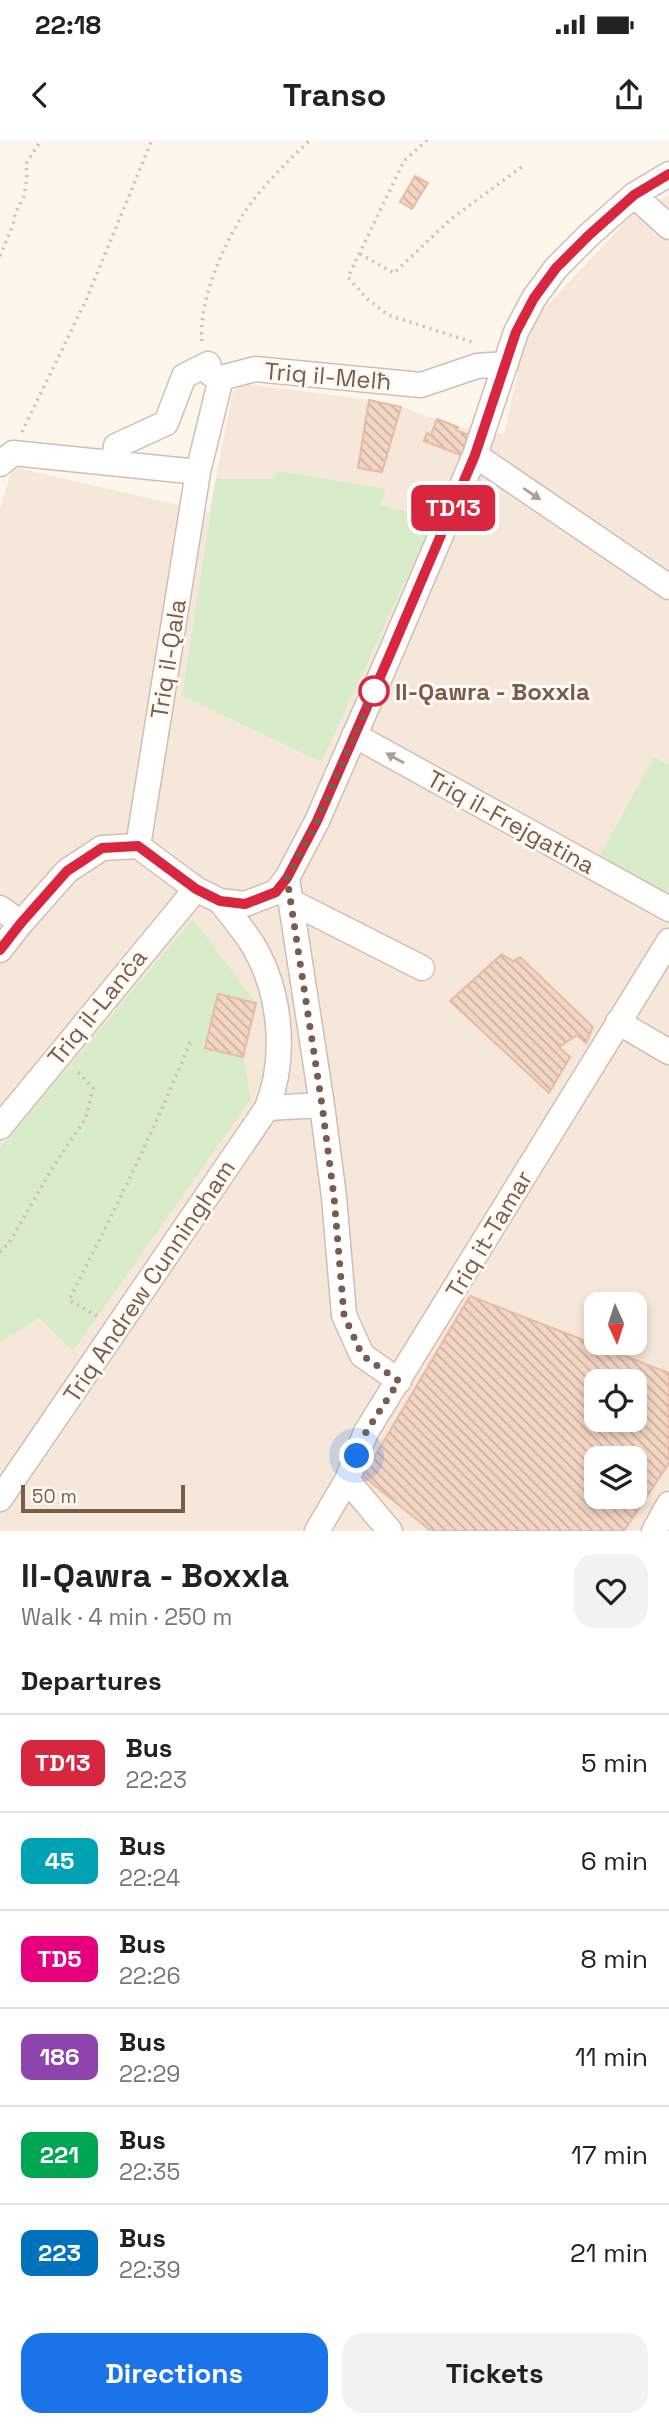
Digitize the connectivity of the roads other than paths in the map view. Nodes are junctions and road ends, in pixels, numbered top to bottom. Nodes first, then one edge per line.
1 (669, 174) edge
2 (634, 195) junction
3 (669, 227) edge
4 (506, 364) junction
5 (214, 371) junction
6 (475, 455) junction
7 (6, 458) edge
8 (113, 463) junction
9 (198, 472) junction
10 (669, 587) edge
11 (354, 736) junction
12 (138, 846) junction
13 (196, 889) junction
14 (289, 890) junction
15 (220, 901) junction
16 (0, 908) edge
17 (669, 909) edge
18 (21, 923) junction
19 (669, 941) edge
20 (0, 950) edge
21 (422, 968) dead end
22 (618, 1022) junction
23 (669, 1052) edge
24 (322, 1105) junction
25 (267, 1108) junction
26 (0, 1126) edge
27 (399, 1381) junction
28 (348, 1480) junction
29 (0, 1499) edge
30 (669, 1504) edge
31 (317, 1531) edge
32 (390, 1531) edge
33 (654, 1531) edge

1 - 2 street
2 - 3 street
2 - 4 street
4 - 5 street, Triq il-Melħ
4 - 6 street
5 - 8 street
5 - 9 street
6 -> 10 street
6 - 11 street
7 - 8 street
8 - 9 street
9 - 12 street, Triq il-Qala
11 - 14 street
17 -> 11 street, Triq il-Frejgatina
12 - 13 street
12 - 18 street
13 - 15 street
13 - 26 street, Triq il-Lanċa
14 - 15 street
14 - 21 street
14 - 24 street
15 - 25 street, Triq Andrew Cunningham
16 - 18 street
18 - 20 street
19 - 22 street, Triq it-Tamar
22 - 23 street
22 - 27 street, Triq it-Tamar
24 - 25 street
24 - 27 street
25 - 29 street, Triq Andrew Cunningham
27 - 28 street, Triq it-Tamar
28 - 31 street, Triq it-Tamar
28 - 32 street
30 - 33 street

